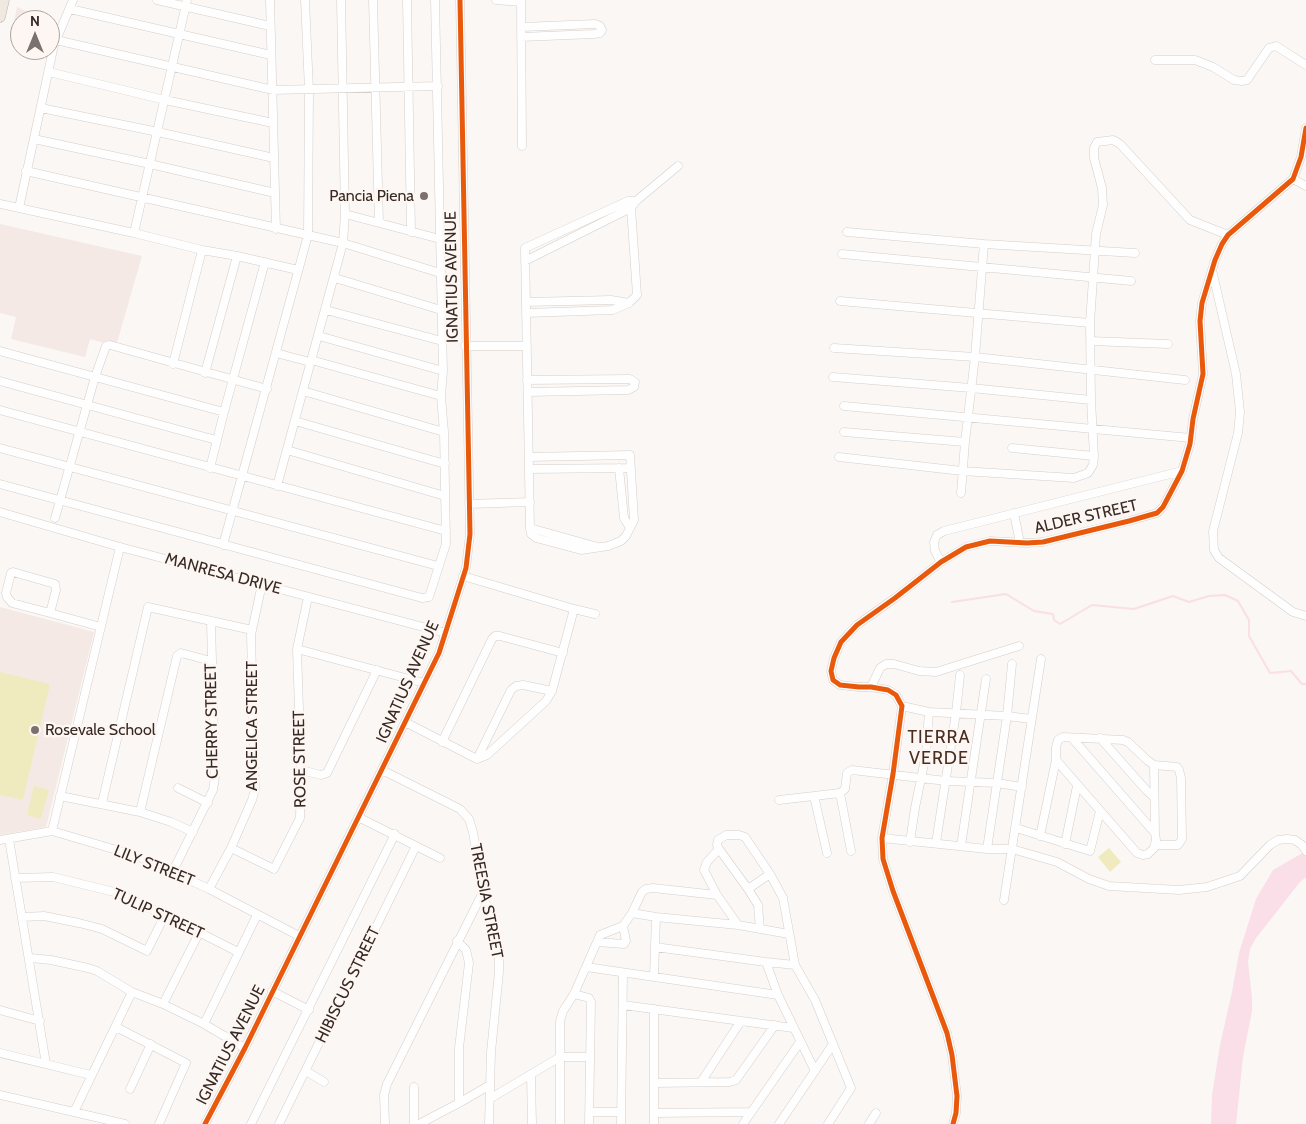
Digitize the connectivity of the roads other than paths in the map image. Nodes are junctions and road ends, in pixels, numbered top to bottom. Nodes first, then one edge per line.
1 (4, 0) edge
2 (73, 0) edge
3 (157, 0) edge
4 (270, 0) edge
5 (306, 0) edge
6 (341, 0) edge
7 (373, 0) edge
8 (407, 0) edge
9 (435, 0) edge
10 (460, 0) edge
11 (496, 0) edge
12 (521, 1) edge
13 (186, 3) edge
14 (70, 9) junction
15 (0, 17) edge
16 (270, 26) junction
17 (521, 27) junction
18 (60, 31) edge
19 (179, 34) junction
20 (521, 37) junction
21 (60, 41) edge
22 (271, 55) junction
23 (52, 60) edge
24 (1155, 60) dead end
25 (1306, 66) edge
26 (172, 67) junction
27 (49, 72) junction
28 (408, 86) junction
29 (438, 86) junction
30 (376, 88) junction
31 (343, 89) junction
32 (273, 90) junction
33 (309, 90) junction
34 (165, 100) junction
35 (41, 108) junction
36 (273, 123) junction
37 (1306, 128) edge
38 (158, 132) junction
39 (34, 139) junction
40 (522, 146) dead end
41 (274, 158) junction
42 (150, 164) junction
43 (678, 166) dead end
44 (26, 171) junction
45 (1293, 180) junction
46 (1306, 186) edge
47 (275, 193) junction
48 (142, 196) junction
49 (636, 201) junction
50 (0, 204) edge
51 (19, 208) junction
52 (631, 208) junction
53 (345, 214) junction
54 (379, 222) junction
55 (276, 229) junction
56 (411, 232) junction
57 (847, 232) dead end
58 (134, 233) junction
59 (308, 235) junction
60 (1228, 235) junction
61 (440, 239) junction
62 (343, 243) junction
63 (984, 244) junction
64 (202, 250) junction
65 (1095, 251) junction
66 (1135, 253) dead end
67 (842, 254) dead end
68 (237, 256) junction
69 (525, 260) junction
70 (265, 262) junction
71 (983, 268) junction
72 (298, 270) junction
73 (1212, 270) junction
74 (440, 273) junction
75 (1093, 277) junction
76 (335, 278) junction
77 (1131, 281) dead end
78 (840, 301) dead end
79 (526, 302) junction
80 (630, 303) junction
81 (326, 310) junction
82 (441, 310) junction
83 (979, 312) junction
84 (526, 313) junction
85 (1090, 323) junction
86 (319, 336) junction
87 (442, 341) junction
88 (1090, 341) junction
89 (1168, 344) dead end
90 (465, 346) junction
91 (527, 346) junction
92 (834, 348) dead end
93 (0, 351) edge
94 (276, 353) junction
95 (975, 357) junction
96 (310, 361) junction
97 (173, 364) junction
98 (1091, 370) junction
99 (443, 371) junction
100 (205, 373) junction
101 (95, 377) junction
102 (833, 377) dead end
103 (528, 380) junction
104 (1185, 380) dead end
105 (0, 381) edge
106 (233, 381) junction
107 (971, 388) junction
108 (267, 390) junction
109 (303, 391) junction
110 (528, 392) junction
111 (441, 396) junction
112 (1091, 400) junction
113 (88, 405) junction
114 (844, 406) dead end
115 (0, 410) edge
116 (224, 412) junction
117 (967, 417) junction
118 (295, 421) junction
119 (1092, 429) junction
120 (80, 432) junction
121 (444, 432) junction
122 (844, 432) dead end
123 (1191, 438) junction
124 (216, 440) junction
125 (965, 442) junction
126 (0, 448) edge
127 (1012, 448) dead end
128 (287, 450) junction
129 (1094, 456) junction
130 (529, 457) junction
131 (839, 458) dead end
132 (445, 464) junction
133 (71, 466) junction
134 (210, 468) junction
135 (619, 468) junction
136 (631, 468) junction
137 (529, 470) junction
138 (962, 471) junction
139 (1182, 471) junction
140 (242, 477) junction
141 (0, 484) edge
142 (277, 486) junction
143 (961, 493) dead end
144 (445, 496) junction
145 (60, 501) junction
146 (530, 502) junction
147 (469, 504) junction
148 (234, 510) junction
149 (0, 512) edge
150 (1014, 513) junction
151 (55, 518) dead end
152 (630, 528) junction
153 (446, 531) junction
154 (1020, 543) junction
155 (223, 545) junction
156 (120, 546) junction
157 (941, 562) junction
158 (438, 566) junction
159 (463, 576) junction
160 (262, 584) junction
161 (308, 597) junction
162 (574, 609) junction
163 (50, 613) junction
164 (595, 614) dead end
165 (1306, 616) edge
166 (210, 622) junction
167 (101, 627) junction
168 (252, 630) junction
169 (446, 633) junction
170 (1019, 646) dead end
171 (297, 649) junction
172 (563, 653) junction
173 (1041, 659) dead end
174 (211, 661) junction
175 (1012, 664) dead end
176 (377, 670) junction
177 (960, 675) dead end
178 (986, 679) dead end
179 (424, 683) junction
180 (871, 686) junction
181 (552, 691) junction
182 (902, 706) junction
183 (929, 712) junction
184 (956, 713) junction
185 (981, 715) junction
186 (1008, 716) junction
187 (1032, 719) junction
188 (405, 722) junction
189 (1072, 738) junction
190 (1100, 738) junction
191 (442, 742) junction
192 (477, 759) junction
193 (1056, 760) junction
194 (1154, 765) junction
195 (301, 770) junction
196 (382, 770) junction
197 (894, 774) junction
198 (921, 778) junction
199 (946, 781) junction
200 (971, 782) junction
201 (997, 783) junction
202 (1077, 786) junction
203 (1022, 787) junction
204 (178, 788) dead end
205 (840, 793) junction
206 (60, 796) junction
207 (814, 796) junction
208 (1154, 797) junction
209 (779, 800) dead end
210 (102, 803) junction
211 (208, 803) junction
212 (140, 812) junction
213 (1100, 812) junction
214 (358, 817) junction
215 (1016, 828) junction
216 (52, 831) junction
217 (193, 832) junction
218 (1155, 833) junction
219 (395, 834) junction
220 (1040, 836) junction
221 (882, 838) junction
222 (9, 839) junction
223 (0, 840) edge
224 (910, 842) junction
225 (936, 843) junction
226 (1065, 844) junction
227 (1156, 844) junction
228 (416, 846) junction
229 (961, 846) junction
230 (231, 848) junction
231 (1304, 848) edge
232 (719, 849) junction
233 (987, 849) junction
234 (1012, 849) junction
235 (851, 851) dead end
236 (827, 853) dead end
237 (440, 858) dead end
238 (173, 871) junction
239 (770, 874) junction
240 (16, 878) junction
241 (209, 889) junction
242 (748, 889) junction
243 (483, 892) junction
244 (717, 895) junction
245 (1004, 900) dead end
246 (632, 913) junction
247 (257, 915) junction
248 (165, 916) junction
249 (22, 917) junction
250 (656, 917) junction
251 (738, 925) junction
252 (623, 926) junction
253 (760, 929) junction
254 (199, 932) junction
255 (789, 934) junction
256 (299, 936) junction
257 (457, 941) junction
258 (597, 942) junction
259 (655, 947) junction
260 (238, 952) junction
261 (30, 958) junction
262 (766, 962) junction
263 (795, 965) junction
264 (586, 967) junction
265 (623, 973) junction
266 (654, 976) junction
267 (272, 991) junction
268 (132, 992) junction
269 (574, 994) junction
270 (778, 995) junction
271 (163, 1004) junction
272 (623, 1005) junction
273 (654, 1009) junction
274 (0, 1010) edge
275 (308, 1010) junction
276 (40, 1021) junction
277 (741, 1021) junction
278 (204, 1024) junction
279 (775, 1025) junction
280 (116, 1027) junction
281 (793, 1028) junction
282 (800, 1042) junction
283 (151, 1044) junction
284 (833, 1044) junction
285 (245, 1048) junction
286 (0, 1054) edge
287 (560, 1057) junction
288 (590, 1058) junction
289 (46, 1064) junction
290 (306, 1071) junction
291 (815, 1071) junction
292 (91, 1075) junction
293 (531, 1075) junction
294 (324, 1082) dead end
295 (701, 1082) junction
296 (654, 1083) junction
297 (490, 1085) junction
298 (414, 1087) dead end
299 (130, 1089) dead end
300 (0, 1095) edge
301 (491, 1098) junction
302 (460, 1103) junction
303 (74, 1112) junction
304 (590, 1112) junction
305 (620, 1112) junction
306 (751, 1112) junction
307 (654, 1113) junction
308 (876, 1113) dead end
309 (125, 1124) edge
310 (159, 1124) edge
311 (205, 1124) edge
312 (251, 1124) edge
313 (279, 1124) edge
314 (385, 1124) edge
315 (414, 1124) edge
316 (420, 1124) edge
317 (489, 1124) edge
318 (532, 1124) edge
319 (560, 1124) edge
320 (589, 1124) edge
321 (621, 1124) edge
322 (654, 1124) edge
323 (743, 1124) edge
324 (780, 1124) edge
325 (828, 1124) edge
326 (869, 1124) edge
327 (953, 1124) edge

1 - 15 main road
2 - 14 street
3 - 13 street
4 - 16 street
5 - 33 street
6 - 31 street
7 - 30 street
8 - 28 street
9 - 29 street
10 - 90 street, IGNATIUS AVENUE
11 - 12 street
12 - 17 street
13 - 16 street
13 - 19 street
14 - 18 street
14 - 19 street
16 - 22 street
17 - 20 street
17 - 20 street
19 - 22 street
19 - 26 street
20 - 40 street
21 - 26 street
22 - 32 street
23 - 27 street
24 - 25 street
26 - 32 street
26 - 34 street
27 - 34 street
27 - 35 street
28 - 29 street
28 - 30 street
28 - 56 street
29 - 61 street
30 - 31 street
30 - 54 street
31 - 33 street
31 - 53 street
32 - 33 street
32 - 36 street
33 - 59 street
34 - 36 street
34 - 38 street
35 - 38 street
35 - 39 street
36 - 41 street
37 - 45 street
38 - 41 street
38 - 42 street
39 - 42 street
39 - 44 street
41 - 47 street
42 - 47 street
42 - 48 street
43 - 49 street
44 - 48 street
44 - 51 street
45 - 46 street
45 - 60 street
47 - 55 street
48 - 55 street
48 - 58 street
49 - 52 street
49 - 69 street
50 - 51 street
51 - 58 street
52 - 69 street
52 - 80 street
53 - 54 street
53 - 62 street
54 - 56 street
55 - 59 street
56 - 61 street
57 - 63 street
58 - 64 street
59 - 62 street
59 - 72 street
60 - 65 street
60 - 73 street, ALDER STREET
61 - 74 street
62 - 74 street
62 - 76 street
63 - 65 street
63 - 71 street
64 - 68 street
64 - 97 street
65 - 66 street
65 - 75 street
67 - 71 street
68 - 70 street
68 - 100 street
69 - 79 street
70 - 72 street
70 - 106 street
71 - 75 street
71 - 83 street
72 - 94 street
73 - 123 street, ALDER STREET
73 - 165 street
74 - 82 street
75 - 77 street
75 - 85 street
76 - 81 street
76 - 82 street
78 - 83 street
79 - 80 street
79 - 84 street
80 - 84 street
81 - 86 street
81 - 87 street
82 - 87 street
83 - 85 street
83 - 95 street
84 - 91 street
85 - 88 street
86 - 96 street
86 - 99 street
87 - 99 street
88 - 89 street
88 - 98 street
90 - 91 street
90 - 147 street, IGNATIUS AVENUE
91 - 103 street
92 - 95 street
93 - 101 street
94 - 96 street
94 - 108 street
95 - 98 street
95 - 107 street
96 - 109 street
96 - 111 street
97 - 100 street
97 - 101 street
98 - 104 street
98 - 112 street
99 - 111 street
100 - 106 street
101 - 113 street
101 - 116 street
102 - 107 street
103 - 110 street
103 - 110 street
105 - 113 street
106 - 108 street
106 - 116 street
107 - 112 street
107 - 117 street
108 - 140 street
109 - 118 street
109 - 121 street
110 - 130 street
111 - 121 street
112 - 119 street
113 - 120 street
113 - 124 street
114 - 117 street
115 - 120 street
116 - 124 street
117 - 119 street
117 - 125 street
118 - 128 street
118 - 132 street
119 - 123 street
119 - 129 street
120 - 133 street
120 - 134 street
121 - 132 street
122 - 125 street
123 - 139 street, ALDER STREET
124 - 134 street
125 - 138 street
126 - 133 street
127 - 129 street
128 - 142 street
128 - 144 street
129 - 138 street
130 - 136 street
130 - 137 street
131 - 138 street
132 - 144 street
133 - 145 street
133 - 148 street
134 - 140 street
135 - 136 street
135 - 137 street
135 - 152 street
136 - 152 street
137 - 146 street
138 - 143 street
139 - 150 street
139 - 154 street, ALDER STREET
140 - 142 street
140 - 148 street
141 - 145 street
142 - 153 street
144 - 153 street
145 - 151 street
145 - 155 street
146 - 147 street
146 - 152 street
147 - 159 street, IGNATIUS AVENUE
148 - 155 street
148 - 158 street
149 - 156 street, MANRESA DRIVE
150 - 154 street
150 - 157 street
153 - 158 street
154 - 157 street, ALDER STREET
155 - 158 street
156 - 160 street, MANRESA DRIVE
156 - 167 street
157 - 180 street, ALDER STREET
159 - 162 street
159 - 169 street, IGNATIUS AVENUE
160 - 161 street, MANRESA DRIVE
160 - 168 street, ANGELICA STREET
161 - 169 street, MANRESA DRIVE
161 - 171 street, ROSE STREET
162 - 164 street
162 - 172 street
163 - 163 street
163 - 167 street
166 - 168 street
166 - 174 street, CHERRY STREET
166 - 210 street
167 - 206 street
168 - 230 street, ANGELICA STREET
169 - 179 street, IGNATIUS AVENUE
170 - 180 street
171 - 176 street
171 - 195 street, ROSE STREET
172 - 181 street
172 - 191 street
173 - 187 street
174 - 211 street, CHERRY STREET
174 - 212 street
175 - 186 street
176 - 179 street
176 - 195 street
177 - 184 street
178 - 185 street
179 - 188 street, IGNATIUS AVENUE
180 - 182 street, ALDER STREET
181 - 192 street
181 - 192 street
182 - 183 street
182 - 197 street
183 - 184 street
183 - 198 street
184 - 185 street
184 - 199 street
185 - 186 street
185 - 200 street
186 - 187 street
186 - 201 street
187 - 203 street
188 - 191 street
188 - 196 street, IGNATIUS AVENUE
189 - 190 street
189 - 193 street
189 - 218 street
190 - 194 street
190 - 208 street
191 - 192 street
193 - 202 street
193 - 220 street
194 - 208 street
194 - 227 street
195 - 230 street, ROSE STREET
196 - 214 street, IGNATIUS AVENUE
196 - 243 street, TREESIA STREET
197 - 198 street
197 - 205 street
197 - 221 street
198 - 199 street
198 - 224 street
199 - 200 street
199 - 225 street
200 - 201 street
200 - 229 street
201 - 203 street
201 - 233 street
202 - 213 street
202 - 226 street
203 - 215 street
204 - 211 street
205 - 207 street
205 - 235 street
206 - 210 street
206 - 216 street
207 - 209 street
207 - 236 street
208 - 218 street
210 - 212 street
211 - 217 street, CHERRY STREET
212 - 217 street
213 - 226 street
213 - 227 street
214 - 219 street
214 - 256 street, IGNATIUS AVENUE
215 - 220 street
215 - 234 street
216 - 222 street, LILY STREET
216 - 238 street, LILY STREET
217 - 238 street, CHERRY STREET
218 - 227 street
219 - 228 street
219 - 275 street
220 - 226 street
221 - 224 street
221 - 327 street
222 - 223 street, LILY STREET
222 - 240 street
224 - 225 street
225 - 229 street
228 - 237 street
228 - 290 street, HIBISCUS STREET
229 - 233 street
230 - 241 street, ANGELICA STREET
231 - 234 street
232 - 239 street
232 - 242 street
232 - 244 street
233 - 234 street
234 - 245 street
238 - 241 street, LILY STREET
239 - 242 street
239 - 255 street
240 - 248 street, TULIP STREET
240 - 249 street
241 - 247 street, LILY STREET
242 - 253 street
243 - 257 street
243 - 297 street, TREESIA STREET
244 - 246 street
244 - 251 street
246 - 250 street
246 - 252 street
247 - 256 street, LILY STREET
247 - 260 street
248 - 249 street
248 - 254 street, TULIP STREET
249 - 261 street
250 - 251 street
250 - 259 street
251 - 253 street
252 - 258 street
252 - 258 street
253 - 255 street
254 - 260 street, TULIP STREET
254 - 271 street
255 - 263 street
256 - 267 street, IGNATIUS AVENUE
257 - 302 street
257 - 314 street
258 - 264 street
259 - 262 street
259 - 266 street
260 - 278 street
261 - 268 street
261 - 276 street
262 - 263 street
262 - 270 street
263 - 284 street
264 - 265 street
264 - 269 street
265 - 266 street
265 - 272 street
266 - 270 street
267 - 275 street
267 - 285 street, IGNATIUS AVENUE
268 - 271 street
268 - 280 street
269 - 287 street
269 - 288 street
270 - 281 street
271 - 278 street
272 - 273 street
272 - 305 street
273 - 277 street
273 - 296 street
274 - 276 street
275 - 312 street
276 - 289 street
277 - 279 street
277 - 295 street
278 - 285 street
279 - 281 street
279 - 295 street
280 - 283 street
280 - 292 street
281 - 282 street
282 - 291 street
282 - 306 street
283 - 299 street
283 - 310 street
284 - 291 street
284 - 325 street
285 - 311 street, IGNATIUS AVENUE
286 - 289 street
287 - 288 street
287 - 293 street
287 - 319 street
288 - 304 street
289 - 292 street
290 - 294 street
290 - 313 street, HIBISCUS STREET
291 - 324 street
292 - 303 street
293 - 301 street
293 - 318 street
295 - 296 street
296 - 307 street
297 - 301 street, TREESIA STREET
297 - 302 street
298 - 315 street
300 - 303 street
301 - 317 street, TREESIA STREET
302 - 316 street
303 - 309 street
304 - 305 street
304 - 320 street
305 - 321 street
306 - 307 street
306 - 323 street
307 - 322 street
308 - 326 street

